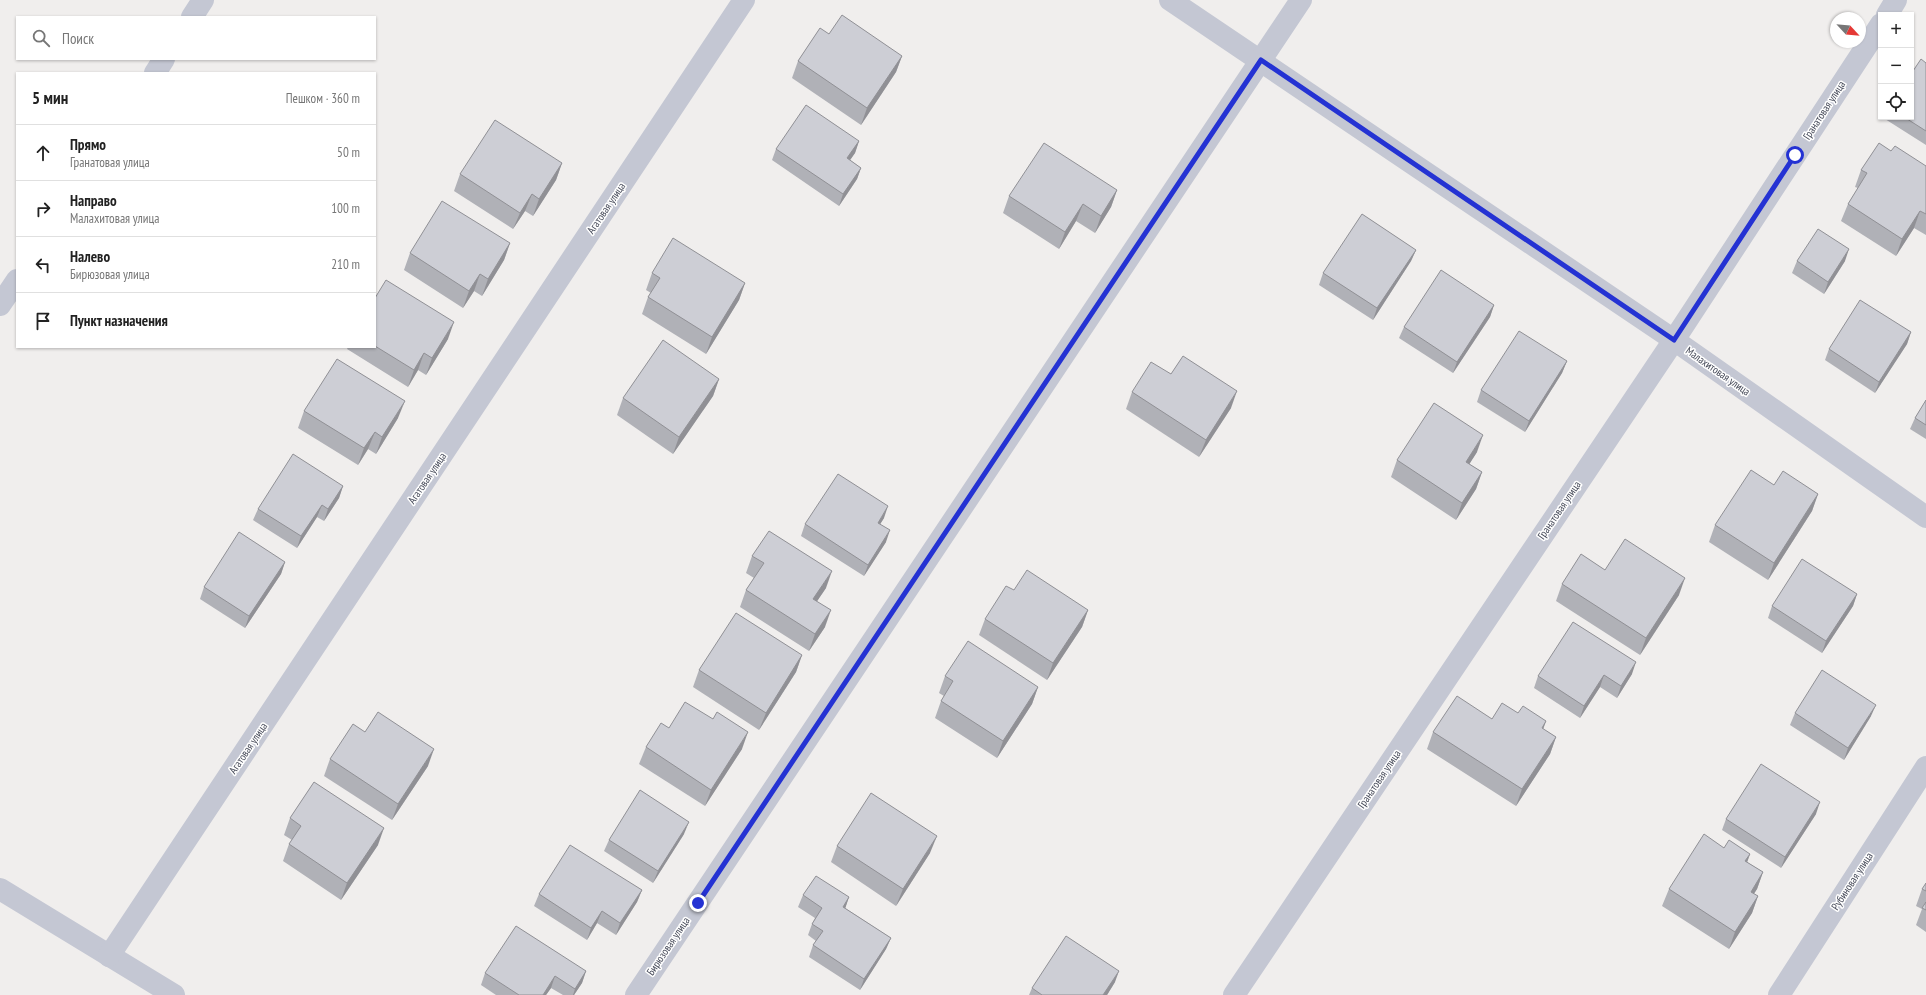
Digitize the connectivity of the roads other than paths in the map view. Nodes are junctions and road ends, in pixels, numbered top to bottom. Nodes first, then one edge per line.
1 (203, 0) edge
2 (744, 0) edge
3 (1170, 0) edge
4 (1301, 0) edge
5 (1896, 0) edge
6 (1889, 12) edge
7 (193, 16) edge
8 (1878, 29) edge
9 (163, 60) edge
10 (1261, 60) junction
11 (155, 72) edge
12 (16, 281) edge
13 (0, 305) edge
14 (1674, 340) junction
15 (1926, 517) edge
16 (1926, 767) edge
17 (0, 889) edge
18 (109, 956) junction
19 (174, 995) edge
20 (636, 995) edge
21 (1234, 995) edge
22 (1779, 995) edge

1 - 7 street
2 - 18 street, Агатовая улица
3 - 10 street, Малахитовая улица
4 - 10 street, Бирюзовая улица
5 - 6 street
8 - 14 street, Гранатовая улица
9 - 11 street
10 - 14 street, Малахитовая улица
10 - 20 street, Бирюзовая улица
12 - 13 street
14 - 15 street, Малахитовая улица
14 - 21 street, Гранатовая улица
16 - 22 street, Рубиновая улица
17 - 18 street
18 - 19 street

